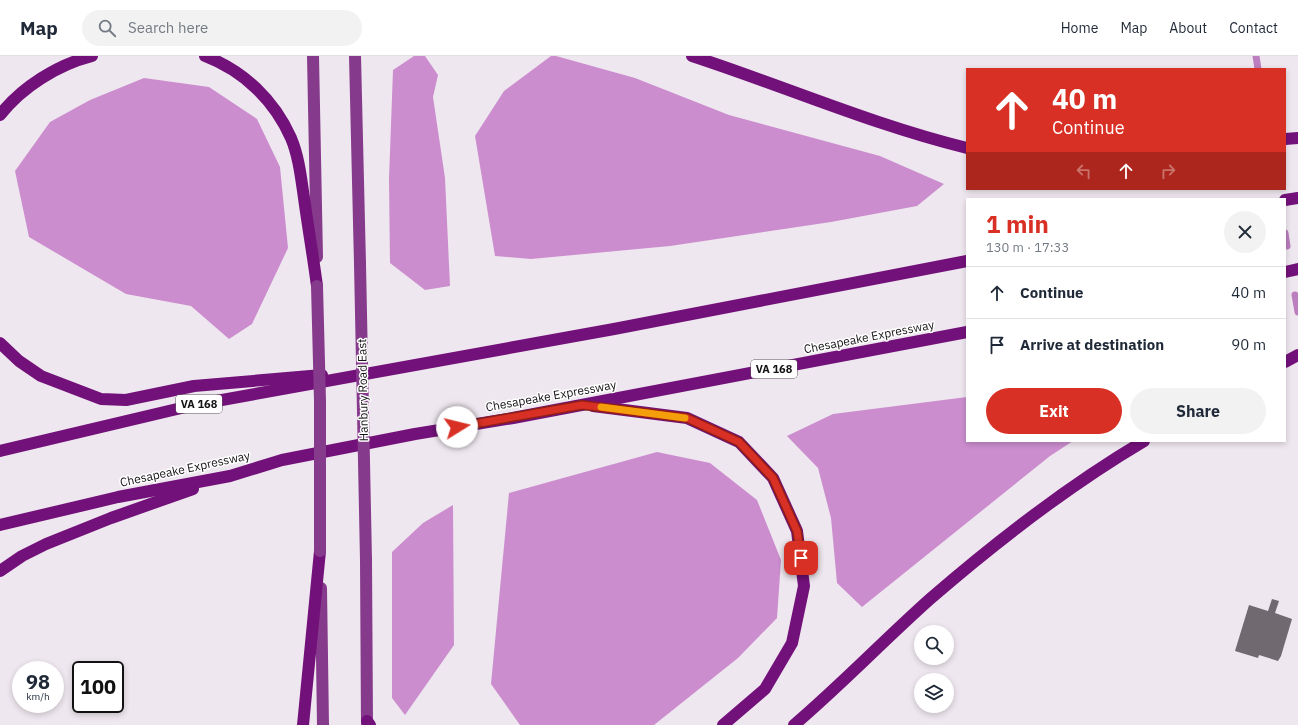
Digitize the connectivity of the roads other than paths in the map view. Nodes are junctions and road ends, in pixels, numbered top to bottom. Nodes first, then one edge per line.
1 (92, 56) edge
2 (205, 56) edge
3 (313, 56) edge
4 (355, 56) edge
5 (692, 56) edge
6 (0, 115) edge
7 (1298, 138) edge
8 (1286, 139) edge
9 (966, 148) edge
10 (1298, 198) edge
11 (1286, 200) edge
12 (966, 261) edge
13 (1298, 269) edge
14 (1286, 272) edge
15 (317, 286) junction
16 (966, 332) edge
17 (0, 343) edge
18 (1298, 355) edge
19 (1286, 361) edge
20 (401, 368) junction
21 (582, 405) junction
22 (1142, 442) edge
23 (0, 451) edge
24 (230, 476) junction
25 (0, 525) edge
26 (320, 551) junction
27 (0, 571) edge
28 (368, 724) edge
29 (303, 725) edge
30 (322, 725) edge
31 (723, 725) edge
32 (794, 725) edge

1 - 6 highway
2 - 15 highway
3 - 15 main road
4 - 28 main road, Hanbury Road East, bridge
5 - 9 highway
7 - 8 highway
10 - 11 highway
12 - 20 highway, VA 168
13 - 14 highway
15 - 26 main road, bridge
16 - 21 highway, Chesapeake Expressway / VA 168
17 - 20 highway
18 - 19 highway
20 - 23 highway, VA 168
21 - 24 highway, Chesapeake Expressway / VA 168
21 - 31 highway
22 - 32 highway
24 - 25 highway, Chesapeake Expressway / VA 168
24 - 27 highway
26 - 29 highway
26 - 30 main road

